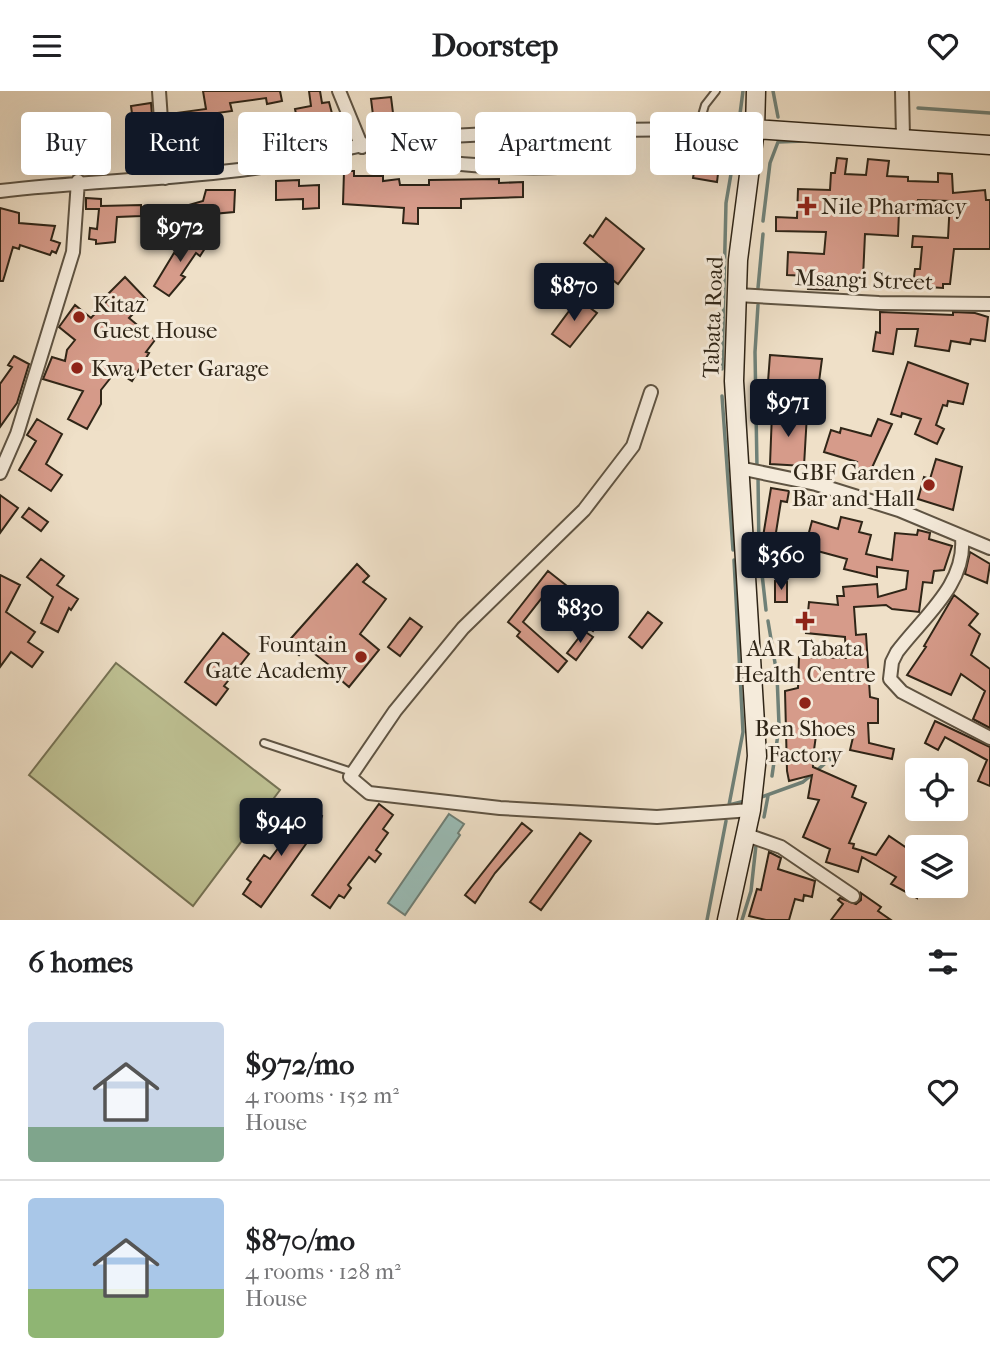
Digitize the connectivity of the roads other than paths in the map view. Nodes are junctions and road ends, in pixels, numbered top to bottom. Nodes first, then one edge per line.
1 (159, 91) edge
2 (339, 91) edge
3 (716, 91) edge
4 (756, 91) edge
5 (902, 91) edge
6 (703, 112) edge
7 (755, 112) edge
8 (763, 129) edge
9 (903, 137) junction
10 (990, 145) edge
11 (366, 146) edge
12 (362, 147) junction
13 (749, 175) edge
14 (165, 178) junction
15 (78, 181) junction
16 (0, 191) edge
17 (737, 295) junction
18 (990, 304) edge
19 (652, 392) dead end
20 (738, 468) junction
21 (0, 474) edge
22 (962, 538) junction
23 (990, 548) edge
24 (990, 738) edge
25 (264, 743) dead end
26 (352, 772) junction
27 (751, 810) junction
28 (744, 834) junction
29 (853, 896) dead end
30 (727, 920) edge

1 - 14 street
2 - 12 street
3 - 6 lane
4 - 7 main road, Tabata Road
5 - 9 street
8 - 9 main road
9 - 10 main road
11 - 12 street
12 - 14 street
13 - 17 main road, Tabata Road
14 - 15 street
15 - 16 street
15 - 21 street
17 - 18 street, Msangi Street
17 - 20 main road, Tabata Road
19 - 26 street
20 - 22 street
20 - 27 main road, Tabata Road
22 - 23 street
22 - 24 street
25 - 26 lane
26 - 27 street
27 - 28 main road, Tabata Road
28 - 29 street
28 - 30 main road, Tabata Road

